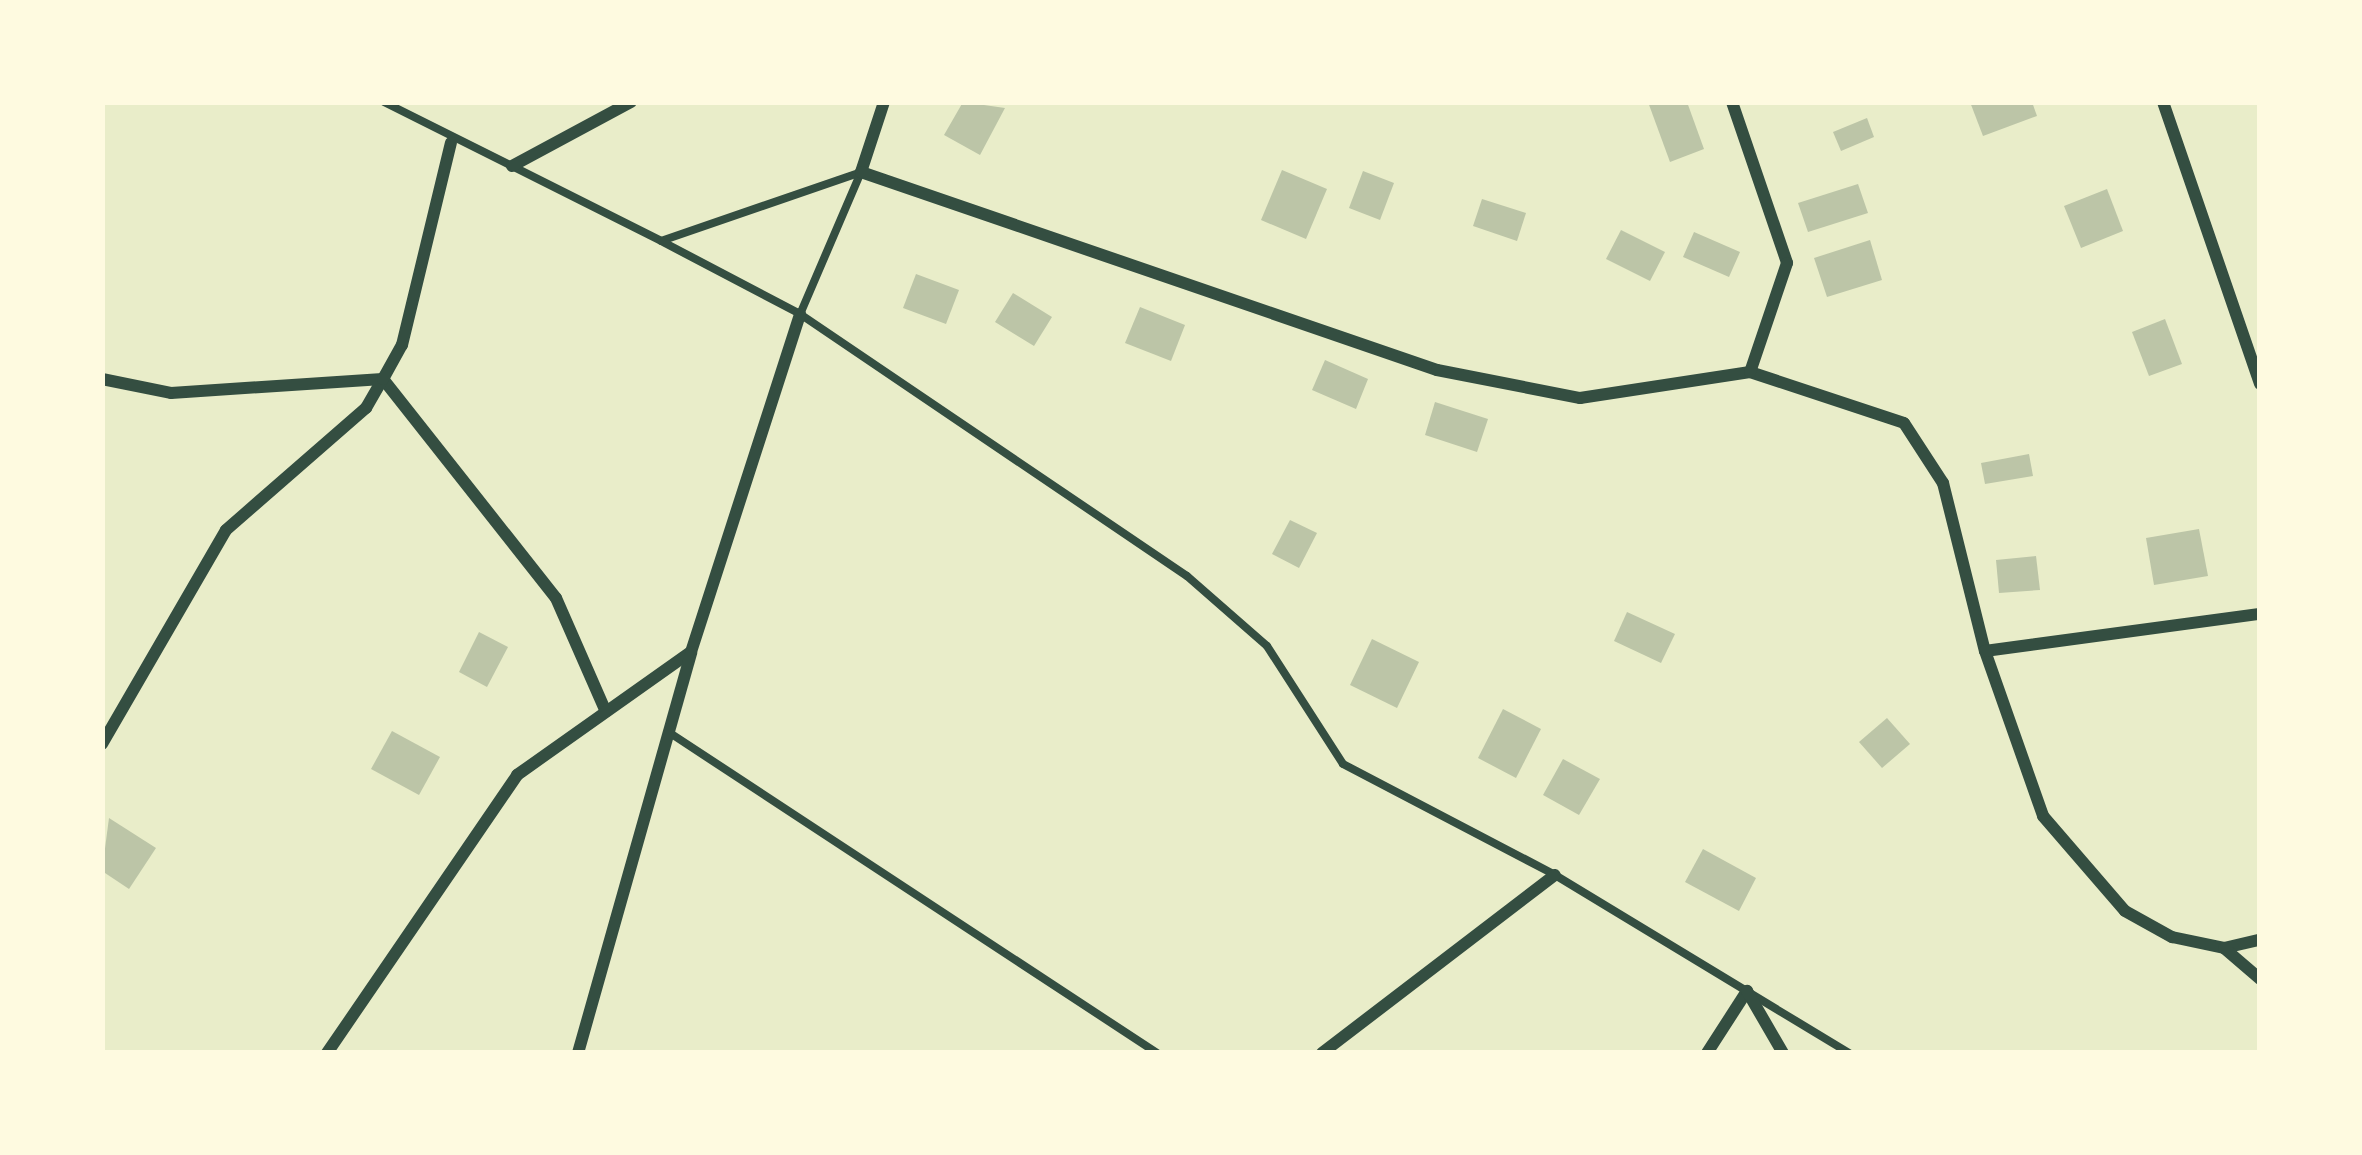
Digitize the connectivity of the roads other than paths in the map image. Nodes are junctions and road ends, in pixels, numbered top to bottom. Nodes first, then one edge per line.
1 (384, 102) edge
2 (631, 102) edge
3 (884, 102) edge
4 (1732, 102) edge
5 (2163, 102) edge
6 (451, 143) junction
7 (512, 166) junction
8 (860, 172) junction
9 (662, 242) junction
10 (800, 314) junction
11 (1750, 372) junction
12 (102, 379) edge
13 (383, 379) junction
14 (2260, 384) edge
15 (2260, 614) edge
16 (1985, 651) junction
17 (691, 652) junction
18 (606, 712) junction
19 (669, 732) junction
20 (102, 744) edge
21 (1556, 874) junction
22 (2260, 940) edge
23 (2224, 948) junction
24 (2260, 979) edge
25 (1747, 991) junction
26 (327, 1053) edge
27 (578, 1053) edge
28 (1156, 1053) edge
29 (1322, 1053) edge
30 (1707, 1053) edge
31 (1783, 1053) edge
32 (1849, 1053) edge

1 - 6 lane
2 - 7 street
3 - 8 street
4 - 11 street
5 - 14 street
6 - 7 lane
6 - 13 street
7 - 9 lane
8 - 9 lane
8 - 10 lane
8 - 11 street
9 - 10 lane
10 - 17 street
10 - 21 lane
11 - 16 street
12 - 13 street
13 - 18 street
13 - 20 street
15 - 16 street
16 - 23 street
17 - 18 street
17 - 19 street
18 - 26 street
19 - 27 street
19 - 28 lane
21 - 25 lane
21 - 29 street
22 - 23 street
23 - 24 street
25 - 30 street
25 - 31 street
25 - 32 lane

